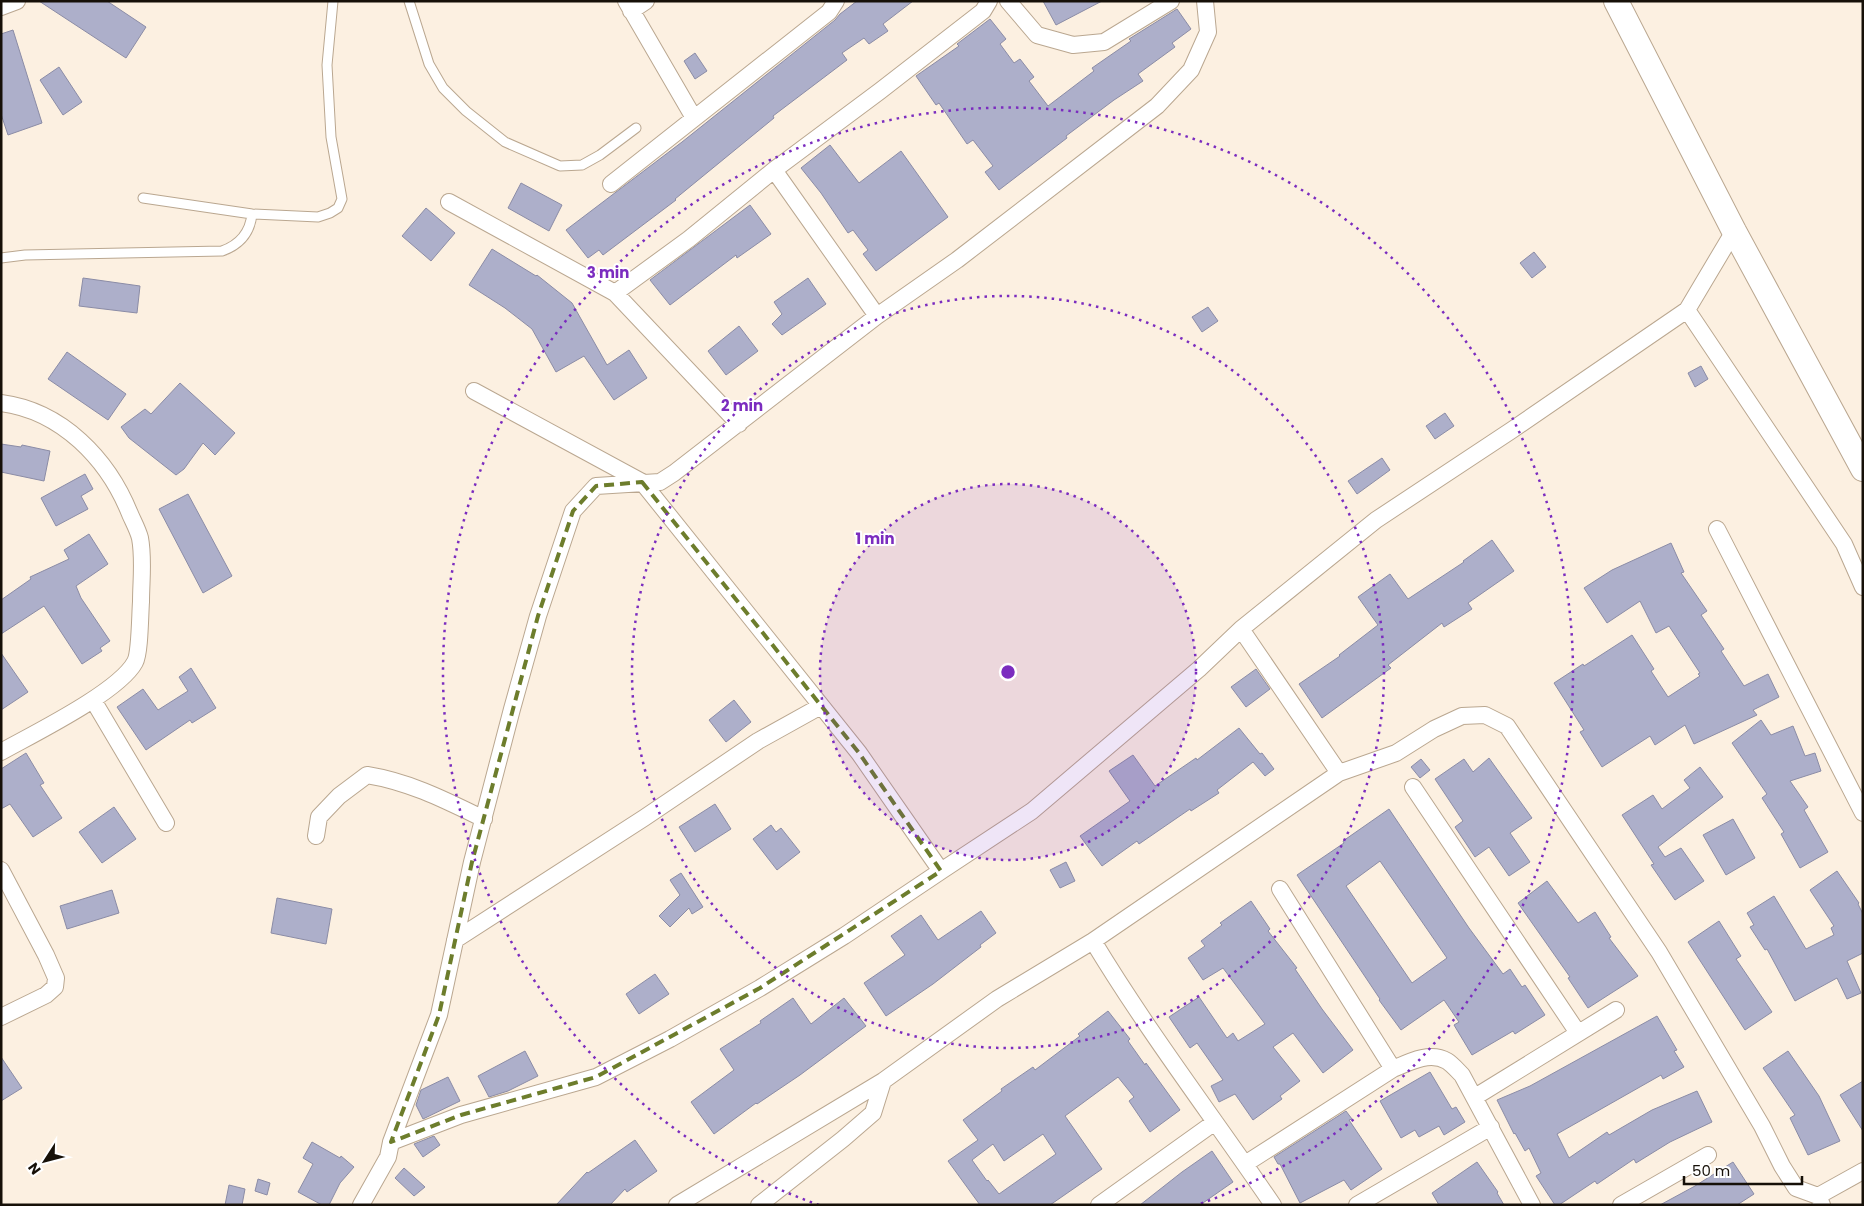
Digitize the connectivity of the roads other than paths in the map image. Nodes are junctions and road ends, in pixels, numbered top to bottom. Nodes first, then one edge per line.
1 (17, 1) edge
2 (333, 1) edge
3 (408, 1) edge
4 (646, 1) edge
5 (836, 1) edge
6 (989, 1) edge
7 (1008, 1) edge
8 (1171, 1) edge
9 (1205, 1) edge
10 (1616, 1) edge
11 (628, 6) edge
12 (1, 7) edge
13 (694, 118) junction
14 (636, 128) dead end
15 (774, 170) junction
16 (611, 184) dead end
17 (143, 198) dead end
18 (449, 202) dead end
19 (252, 214) junction
20 (1734, 231) junction
21 (1, 258) edge
22 (616, 294) junction
23 (1687, 310) junction
24 (877, 316) junction
25 (474, 391) dead end
26 (1, 404) edge
27 (738, 424) junction
28 (1863, 469) edge
29 (642, 482) junction
30 (1717, 529) dead end
31 (1863, 587) edge
32 (1241, 629) junction
33 (93, 700) junction
34 (821, 706) junction
35 (1, 752) edge
36 (1339, 773) junction
37 (1413, 787) dead end
38 (1863, 813) edge
39 (484, 819) junction
40 (166, 823) dead end
41 (316, 836) dead end
42 (1, 870) edge
43 (941, 871) junction
44 (1280, 889) dead end
45 (455, 940) junction
46 (1093, 941) junction
47 (1616, 1010) dead end
48 (1, 1017) edge
49 (1578, 1034) junction
50 (1393, 1069) junction
51 (883, 1081) junction
52 (1475, 1097) junction
53 (1215, 1122) junction
54 (1491, 1127) junction
55 (391, 1142) junction
56 (1708, 1154) dead end
57 (1245, 1164) junction
58 (1863, 1171) edge
59 (1820, 1201) edge
60 (361, 1205) edge
61 (677, 1205) edge
62 (758, 1205) edge
63 (1098, 1205) edge
64 (1273, 1205) edge
65 (1356, 1205) edge
66 (1532, 1205) edge
67 (1621, 1205) edge

1 - 12 street
2 - 19 lane
3 - 14 lane
4 - 11 street
5 - 13 street
6 - 15 street
7 - 8 street
9 - 24 street
10 - 20 main road
11 - 13 street
13 - 16 street
15 - 22 street
15 - 24 street
17 - 19 lane
18 - 22 street
19 - 21 lane
20 - 23 street
20 - 28 main road
22 - 27 street
23 - 31 street
23 - 32 street
24 - 27 street
25 - 29 street
26 - 33 street
27 - 29 street
29 - 34 street
29 - 39 street
30 - 38 street
32 - 36 street
32 - 43 street
33 - 35 street
33 - 40 street
34 - 43 street
34 - 45 street
36 - 46 street
36 - 59 street
37 - 49 street
39 - 41 street
39 - 45 street
42 - 48 street
43 - 55 street
44 - 50 street
45 - 55 street
46 - 51 street
46 - 53 street
47 - 49 street
49 - 52 street
50 - 52 street
50 - 57 street
51 - 61 street
51 - 62 street
52 - 54 street
53 - 57 street
53 - 63 street
54 - 65 street
54 - 66 street
55 - 60 street
56 - 67 street
57 - 64 street
58 - 59 street

